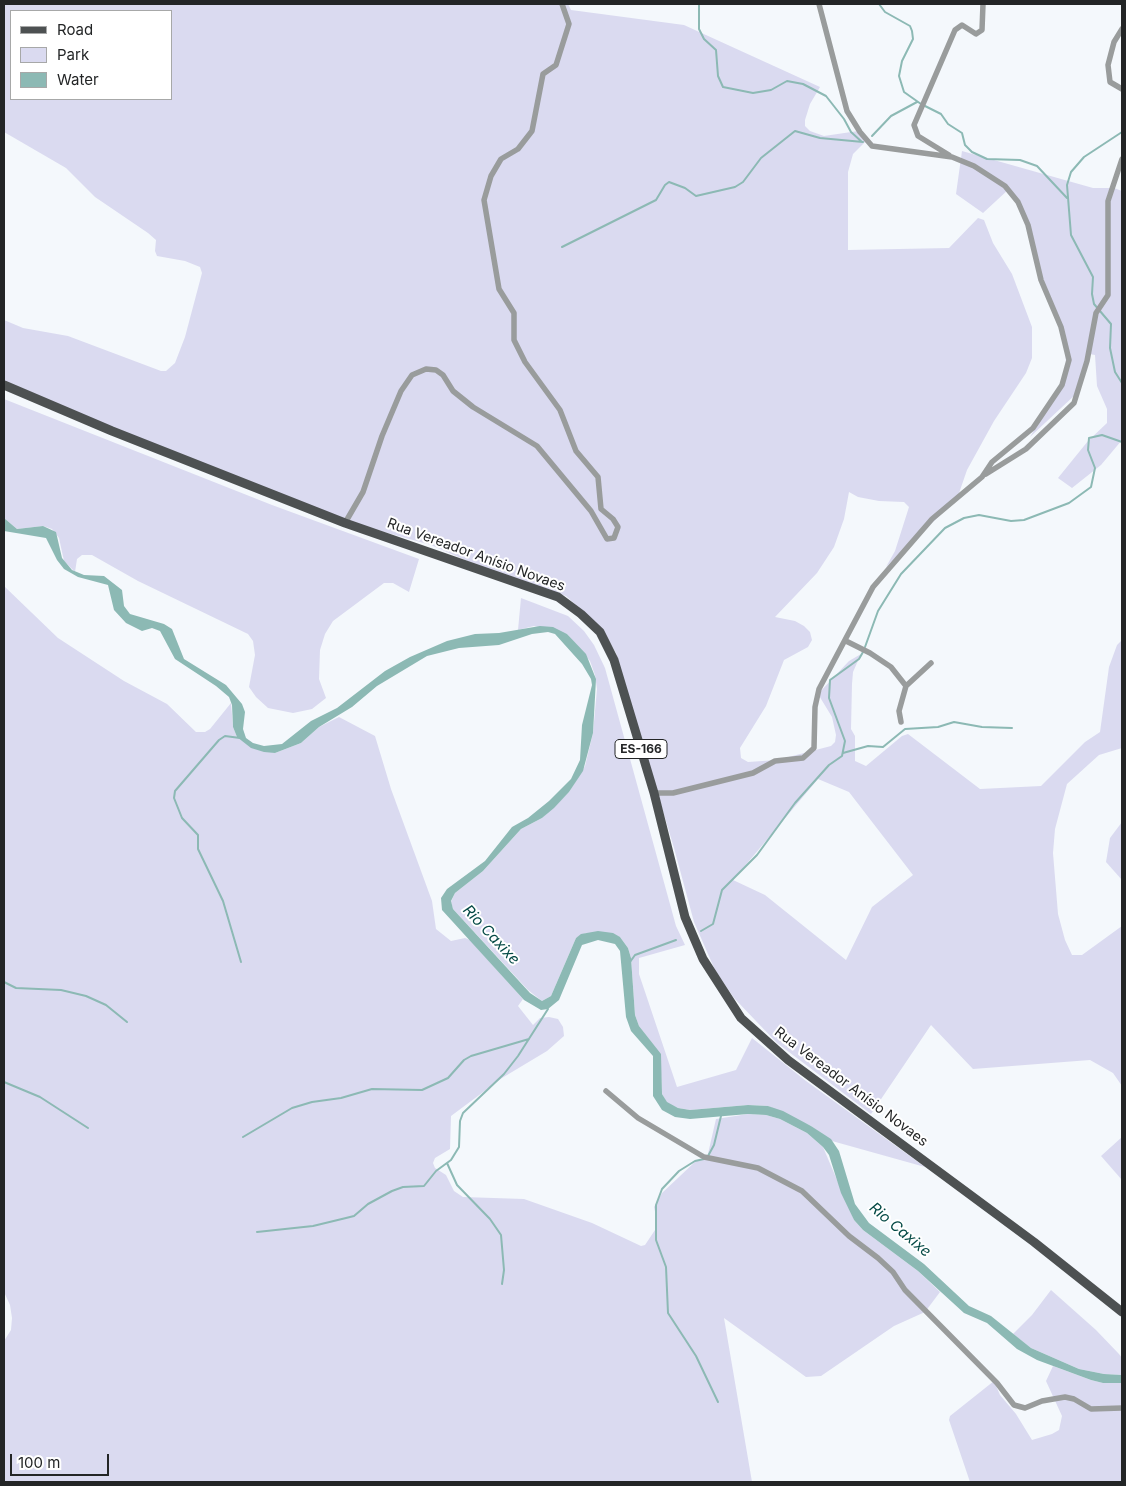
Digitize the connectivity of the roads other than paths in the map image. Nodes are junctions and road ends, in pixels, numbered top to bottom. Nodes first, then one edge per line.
1 (562, 4) edge
2 (819, 4) edge
3 (983, 4) edge
4 (1122, 29) edge
5 (1122, 89) edge
6 (952, 157) junction
7 (1122, 159) edge
8 (4, 385) edge
9 (982, 477) junction
10 (345, 523) junction
11 (846, 641) junction
12 (931, 663) dead end
13 (906, 686) junction
14 (901, 722) dead end
15 (654, 793) junction
16 (606, 1091) dead end
17 (1122, 1312) edge
18 (1122, 1408) edge

1 - 10 street
2 - 6 street
3 - 6 street
4 - 5 street
6 - 9 street
7 - 9 street
8 - 10 main road, Rua Vereador Anísio Novaes / ES-166
9 - 11 street
10 - 15 main road, Rua Vereador Anísio Novaes / ES-166
11 - 13 street
11 - 15 street
12 - 13 street
13 - 14 street
15 - 17 main road, Rua Vereador Anísio Novaes / ES-166
16 - 18 street

